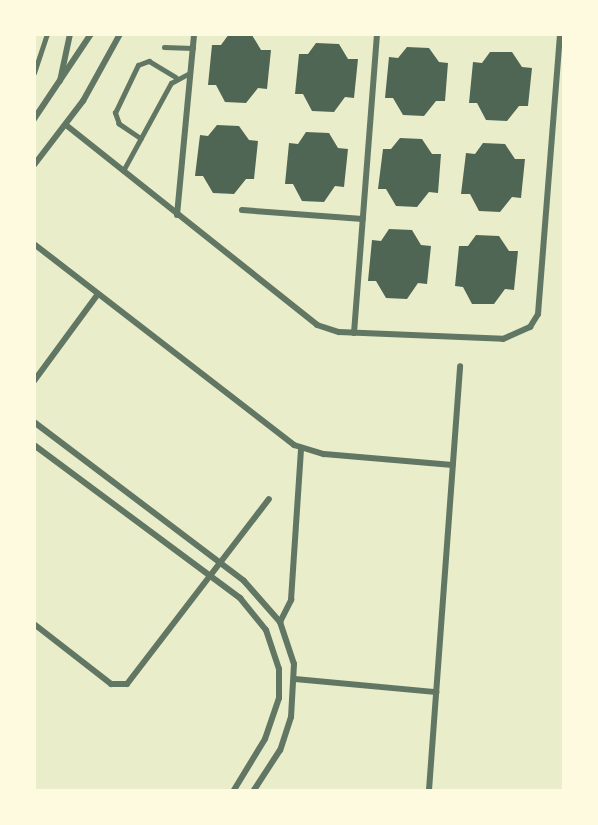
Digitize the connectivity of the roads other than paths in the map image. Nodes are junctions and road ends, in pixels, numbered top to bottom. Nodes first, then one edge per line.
1 (47, 34) edge
2 (70, 34) edge
3 (91, 34) edge
4 (120, 34) edge
5 (194, 34) edge
6 (377, 34) edge
7 (560, 34) edge
8 (164, 47) dead end
9 (193, 48) junction
10 (34, 72) edge
11 (190, 73) junction
12 (176, 77) junction
13 (56, 92) junction
14 (34, 119) edge
15 (66, 125) junction
16 (141, 139) junction
17 (34, 165) edge
18 (123, 171) junction
19 (242, 210) dead end
20 (177, 215) junction
21 (363, 219) junction
22 (34, 244) edge
23 (98, 294) junction
24 (354, 333) junction
25 (460, 366) dead end
26 (34, 381) edge
27 (34, 422) edge
28 (34, 445) edge
29 (301, 448) junction
30 (453, 465) junction
31 (269, 499) dead end
32 (220, 563) junction
33 (210, 576) junction
34 (280, 622) junction
35 (34, 624) edge
36 (295, 679) junction
37 (436, 693) junction
38 (234, 790) edge
39 (254, 790) edge
40 (429, 790) edge

1 - 10 lane
2 - 13 street
3 - 13 street
4 - 15 street
5 - 9 street
6 - 21 street
7 - 24 street
8 - 9 lane
9 - 11 street
11 - 12 lane
11 - 20 street
12 - 16 lane
12 - 16 lane
13 - 14 street
15 - 17 street
15 - 18 street
16 - 18 lane
18 - 20 street
19 - 21 street
20 - 24 street
21 - 24 street
22 - 23 street
23 - 26 street
23 - 29 street
25 - 30 street
27 - 32 street
28 - 33 street
29 - 30 street
29 - 34 street
30 - 37 street
31 - 32 street
32 - 33 street
32 - 34 street
33 - 35 street
33 - 38 street
34 - 36 street
36 - 37 street
36 - 39 street
37 - 40 street

